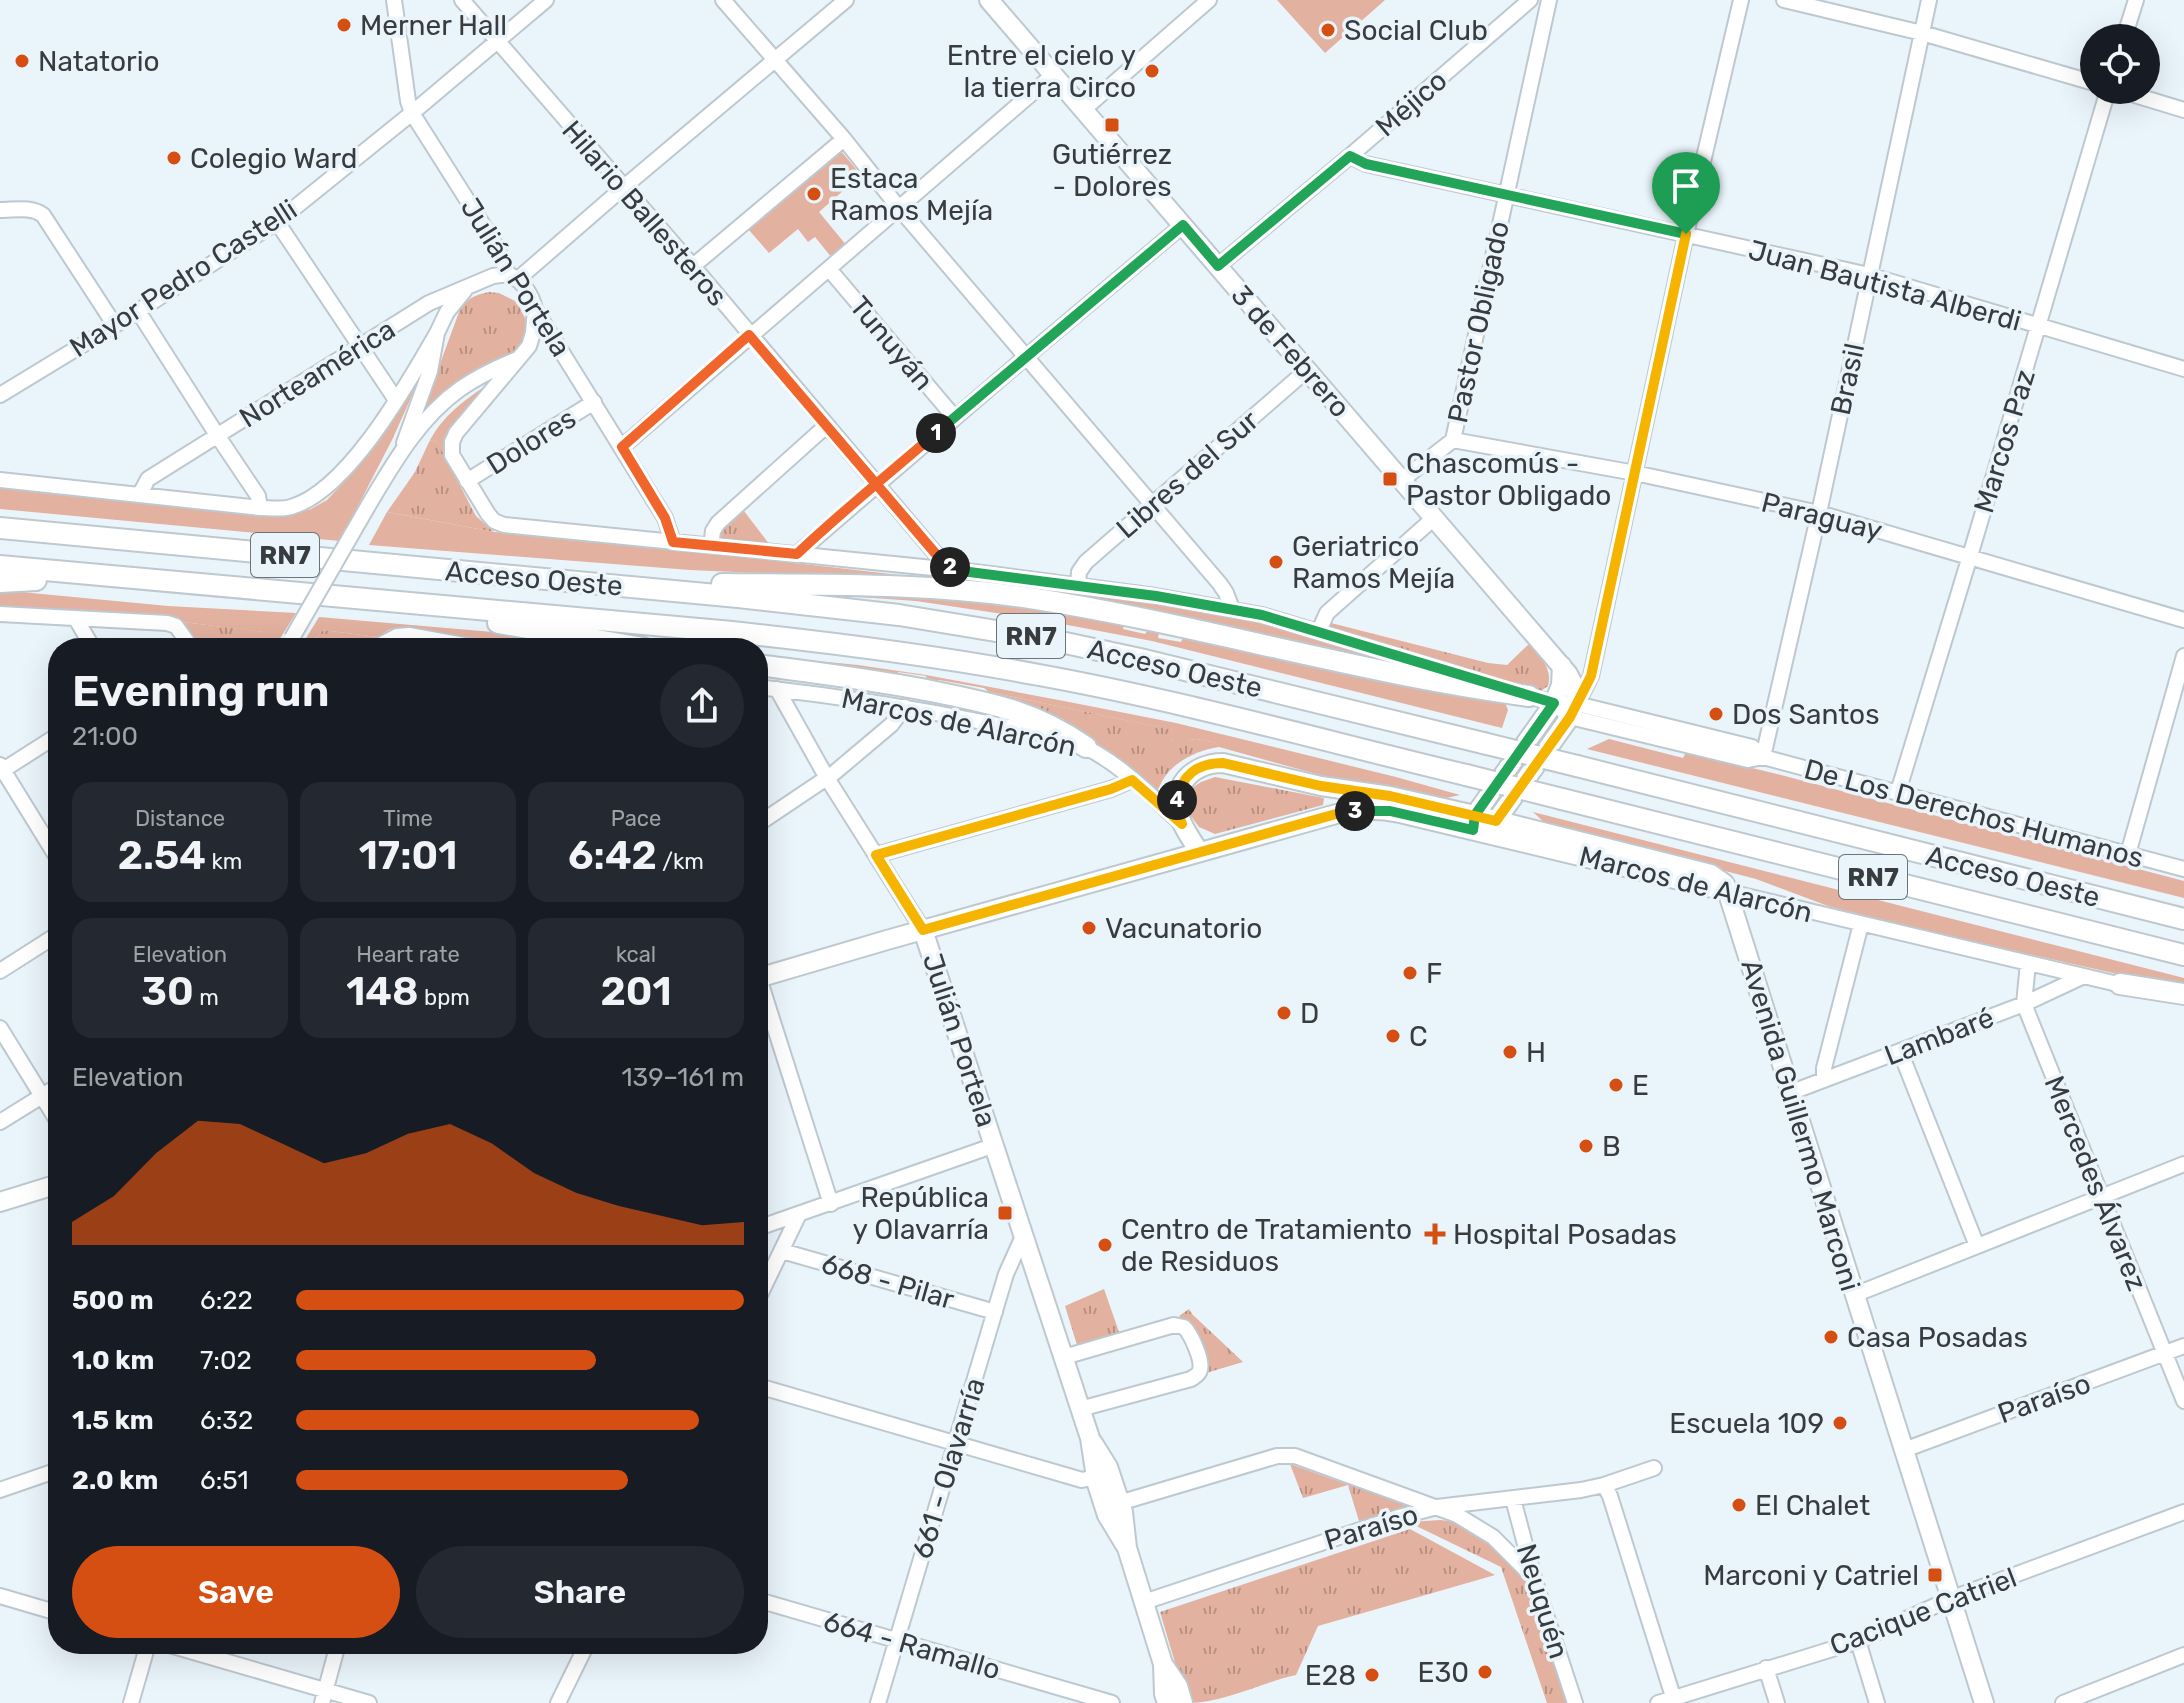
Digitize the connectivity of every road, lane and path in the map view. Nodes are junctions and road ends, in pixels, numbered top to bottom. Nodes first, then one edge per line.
1 (394, 0) edge
2 (462, 0) edge
3 (546, 0) edge
4 (723, 0) edge
5 (846, 0) edge
6 (989, 0) edge
7 (1209, 0) edge
8 (1530, 0) edge
9 (1549, 0) edge
10 (1741, 0) edge
11 (1784, 0) edge
12 (1929, 0) edge
13 (2136, 0) edge
14 (2128, 24) edge
15 (1922, 33) junction
16 (498, 41) junction
17 (774, 60) junction
18 (1053, 75) junction
19 (2080, 79) edge
20 (2160, 103) edge
21 (2104, 104) edge
22 (1083, 110) junction
23 (2184, 110) edge
24 (412, 113) junction
25 (844, 139) junction
26 (1350, 156) junction
27 (624, 187) junction
28 (1506, 195) junction
29 (899, 208) junction
30 (0, 210) edge
31 (277, 222) junction
32 (1183, 225) junction
33 (1686, 234) junction
34 (693, 266) junction
35 (1218, 266) junction
36 (829, 269) junction
37 (1869, 275) junction
38 (513, 277) junction
39 (465, 289) junction
40 (535, 309) junction
41 (138, 311) junction
42 (114, 324) junction
43 (2039, 325) junction
44 (437, 333) junction
45 (749, 335) junction
46 (359, 346) junction
47 (1027, 356) junction
48 (522, 357) junction
49 (2184, 369) edge
50 (1307, 370) junction
51 (0, 395) edge
52 (396, 400) junction
53 (594, 402) junction
54 (955, 418) junction
55 (826, 426) junction
56 (217, 435) junction
57 (1453, 440) junction
58 (622, 447) junction
59 (400, 453) junction
60 (1635, 473) junction
61 (0, 480) edge
62 (1402, 480) junction
63 (467, 481) junction
64 (877, 484) junction
65 (140, 494) junction
66 (1152, 503) junction
67 (260, 508) junction
68 (1819, 513) junction
69 (1434, 518) junction
70 (0, 528) edge
71 (673, 542) junction
72 (711, 546) junction
73 (797, 554) junction
74 (1970, 556) junction
75 (0, 566) edge
76 (954, 570) junction
77 (101, 577) junction
78 (0, 582) edge
79 (570, 582) junction
80 (1078, 584) junction
81 (344, 597) junction
82 (1232, 609) junction
83 (0, 614) edge
84 (76, 619) junction
85 (2184, 620) edge
86 (1321, 632) junction
87 (87, 638) edge
88 (185, 638) edge
89 (291, 638) edge
90 (393, 638) edge
91 (425, 638) edge
92 (584, 638) edge
93 (2184, 656) edge
94 (768, 666) edge
95 (1562, 666) junction
96 (768, 688) edge
97 (777, 689) junction
98 (1529, 696) junction
99 (1554, 703) junction
100 (905, 707) junction
101 (1573, 710) junction
102 (48, 741) edge
103 (1086, 747) junction
104 (1763, 757) junction
105 (1, 769) edge
106 (827, 778) junction
107 (1132, 780) junction
108 (1898, 792) junction
109 (768, 817) edge
110 (1182, 824) junction
111 (1482, 824) junction
112 (48, 843) edge
113 (1199, 852) junction
114 (2128, 854) junction
115 (876, 855) junction
116 (2184, 869) edge
117 (1711, 874) joint
118 (1729, 892) junction
119 (2184, 919) edge
120 (1861, 924) junction
121 (923, 930) junction
122 (48, 940) edge
123 (2184, 955) edge
124 (2028, 963) junction
125 (0, 971) edge
126 (768, 974) edge
127 (2084, 976) junction
128 (2120, 984) junction
129 (2184, 994) edge
130 (2184, 1003) edge
131 (2024, 1004) junction
132 (768, 1008) edge
133 (0, 1028) edge
134 (1900, 1051) junction
135 (1824, 1079) junction
136 (48, 1092) edge
137 (1792, 1092) junction
138 (42, 1096) junction
139 (48, 1106) edge
140 (0, 1122) edge
141 (995, 1145) junction
142 (2184, 1164) edge
143 (48, 1187) edge
144 (2102, 1197) junction
145 (0, 1202) edge
146 (831, 1204) junction
147 (799, 1214) junction
148 (768, 1225) edge
149 (1024, 1234) junction
150 (1977, 1246) junction
151 (782, 1251) junction
152 (768, 1279) edge
153 (1854, 1295) junction
154 (995, 1312) junction
155 (2184, 1346) edge
156 (2165, 1353) junction
157 (1064, 1357) junction
158 (768, 1389) edge
159 (2184, 1401) edge
160 (1080, 1409) junction
161 (1090, 1438) junction
162 (956, 1444) junction
163 (1904, 1450) junction
164 (1654, 1468) dead end
165 (48, 1474) edge
166 (1096, 1477) junction
167 (1604, 1485) junction
168 (7, 1488) edge
169 (1513, 1499) junction
170 (1119, 1503) junction
171 (0, 1505) edge
172 (1437, 1507) junction
173 (2184, 1512) edge
174 (1127, 1548) junction
175 (1534, 1578) junction
176 (0, 1596) edge
177 (1950, 1599) junction
178 (1144, 1602) junction
179 (768, 1603) edge
180 (48, 1610) edge
181 (897, 1641) junction
182 (1858, 1641) junction
183 (145, 1654) edge
184 (196, 1654) edge
185 (335, 1654) edge
186 (582, 1654) edge
187 (2184, 1655) edge
188 (1163, 1664) junction
189 (1766, 1668) junction
190 (324, 1697) edge
191 (1669, 1701) edge
192 (131, 1703) edge
193 (369, 1703) edge
194 (558, 1703) edge
195 (878, 1703) edge
196 (1112, 1703) edge
197 (1167, 1703) edge
198 (1183, 1703) edge
199 (1575, 1703) edge
200 (1777, 1703) edge
201 (1877, 1703) edge
202 (1984, 1703) edge
203 (2063, 1703) edge

1 - 24 street, Julián Portela
2 - 16 street, Hilario Ballesteros
3 - 16 street, Mayor Pedro Castelli
4 - 17 street
5 - 17 street, Norteamérica
6 - 18 main road, 3 de Febrero
7 - 22 street
8 - 26 street, Méjico
9 - 28 street, Pastor Obligado
10 - 33 street
11 - 15 street
12 - 15 street, Brasil
13 - 14 street
15 - 19 street
15 - 37 street, Brasil
16 - 24 street, Mayor Pedro Castelli
16 - 27 street, Hilario Ballesteros
17 - 25 street
17 - 27 street, Norteamérica
18 - 22 main road, 3 de Febrero
18 - 29 street
20 - 23 street
21 - 43 street, Marcos Paz
22 - 32 main road, 3 de Febrero
24 - 31 street, Mayor Pedro Castelli
24 - 38 street, Julián Portela
25 - 29 street
25 - 34 street
26 - 28 street, Juan Bautista Alberdi
26 - 35 street, Méjico
27 - 34 street, Hilario Ballesteros
27 - 38 street, Norteamérica
28 - 33 street, Juan Bautista Alberdi
28 - 57 street, Pastor Obligado
29 - 36 street
29 - 47 street
30 - 42 street
31 - 41 street, Mayor Pedro Castelli
31 - 46 street
32 - 35 main road, 3 de Febrero
32 - 47 street
33 - 37 street, Juan Bautista Alberdi
33 - 60 street
34 - 45 street, Hilario Ballesteros
35 - 50 main road, 3 de Febrero
36 - 45 street
36 - 54 street, Tunuyán
37 - 43 street, Juan Bautista Alberdi
37 - 68 street, Brasil
38 - 39 street, Norteamérica
38 - 40 street, Julián Portela
39 - 44 street
39 - 46 street, Norteamérica
40 - 48 street, De Los Derechos Humanos
40 - 53 street, Julián Portela
41 - 42 street, Mayor Pedro Castelli
41 - 56 street
42 - 51 street, Mayor Pedro Castelli
43 - 49 street, Juan Bautista Alberdi
43 - 74 street, Marcos Paz
44 - 52 street
44 - 59 street
45 - 55 street, Hilario Ballesteros
45 - 58 street
46 - 52 street
46 - 56 street, Norteamérica
47 - 54 street
47 - 66 street
48 - 59 street
48 - 63 street, De Los Derechos Humanos
50 - 62 main road, 3 de Febrero
50 - 66 street, Libres del Sur
52 - 67 street
53 - 58 street, Julián Portela
53 - 63 street, Dolores
54 - 64 street
55 - 64 street, Hilario Ballesteros
55 - 72 street
56 - 65 street, Norteamérica
56 - 67 street
57 - 60 street, Paraguay
57 - 62 street, Pastor Obligado
58 - 71 street, Julián Portela
59 - 89 street, bridge
60 - 68 street, Paraguay
60 - 101 street
61 - 65 street
62 - 69 main road, 3 de Febrero
63 - 71 street, De Los Derechos Humanos
64 - 73 street
64 - 76 street, Hilario Ballesteros
65 - 67 street
66 - 80 street, Libres del Sur
66 - 82 street
68 - 74 street, Paraguay
68 - 104 street, Brasil
69 - 86 street
69 - 95 main road, 3 de Febrero
70 - 79 highway, Acceso Oeste / RN7
71 - 72 street, De Los Derechos Humanos
72 - 73 street, De Los Derechos Humanos
73 - 76 street, De Los Derechos Humanos
74 - 85 street, Paraguay
74 - 108 street, Marcos Paz
75 - 77 highway, Acceso Oeste / RN7
76 - 80 street, De Los Derechos Humanos
77 - 78 highway
77 - 81 highway, Acceso Oeste / RN7
79 - 98 highway
79 - 119 highway, Acceso Oeste / RN7, bridge
80 - 82 street, De Los Derechos Humanos
81 - 92 highway
81 - 123 highway, Acceso Oeste / RN7, bridge
82 - 86 street, De Los Derechos Humanos
83 - 84 street
84 - 87 street
84 - 88 street
86 - 98 street, De Los Derechos Humanos
90 - 91 street
93 - 114 street
94 - 103 highway
95 - 99 main road
95 - 101 main road, 3 de Febrero
96 - 97 street, Marcos de Alarcón
97 - 100 street, Marcos de Alarcón
97 - 106 street, Julián Portela
98 - 99 street, De Los Derechos Humanos
99 - 101 street, De Los Derechos Humanos
99 - 111 main road
100 - 103 street, Marcos de Alarcón
100 - 106 street
101 - 104 street, De Los Derechos Humanos
101 - 111 main road
102 - 105 street
103 - 107 street, Marcos de Alarcón
104 - 108 street, De Los Derechos Humanos
105 - 112 street
106 - 109 street
106 - 115 street, Julián Portela
107 - 110 street, Marcos de Alarcón
107 - 115 street
108 - 114 street, De Los Derechos Humanos
110 - 111 main road, Marcos de Alarcón
110 - 113 main road, Marcos de Alarcón
111 - 113 main road, Marcos de Alarcón
111 - 117 main road, Marcos de Alarcón
111 - 118 main road, Marcos de Alarcón
113 - 121 main road, Marcos de Alarcón
114 - 116 street, De Los Derechos Humanos
115 - 121 street, Julián Portela
117 - 118 main road, Avenida Guillermo Marconi
118 - 120 street, Marcos de Alarcón
118 - 137 main road, Avenida Guillermo Marconi
120 - 124 street, Marcos de Alarcón
120 - 135 street
121 - 126 main road, Marcos de Alarcón
121 - 141 main road, Julián Portela
122 - 125 street
124 - 127 street, Marcos de Alarcón
124 - 131 street, Mercedes Álvarez
127 - 128 street, Marcos de Alarcón
127 - 131 street, Lambaré
128 - 129 highway
128 - 130 street, Marcos de Alarcón
131 - 134 street, Lambaré
131 - 144 street, Mercedes Álvarez
132 - 146 street
133 - 138 street
134 - 135 street, Lambaré
134 - 150 street
135 - 137 street, Lambaré
136 - 138 street
137 - 153 main road, Avenida Guillermo Marconi
138 - 139 street
138 - 140 street
141 - 146 street
141 - 149 main road, Julián Portela
142 - 144 street
143 - 145 main road
144 - 150 street
144 - 156 street, Mercedes Álvarez
146 - 147 street
147 - 148 street
147 - 151 street
149 - 154 street, 661 - Olavarría
149 - 157 main road, Julián Portela
150 - 153 street
151 - 152 street
151 - 154 street, 668 - Pilar
153 - 163 main road, Avenida Guillermo Marconi
154 - 162 street, 661 - Olavarría
155 - 156 street, Paraíso
156 - 159 street, Mercedes Álvarez
156 - 163 street, Paraíso
157 - 160 main road, Julián Portela
157 - 160 street
158 - 162 street
160 - 161 main road, Julián Portela
161 - 166 main road
161 - 170 main road
162 - 166 street
162 - 181 street, 661 - Olavarría
163 - 177 main road, Avenida Guillermo Marconi
164 - 167 street, Paraíso
165 - 168 street
166 - 174 main road
167 - 169 street, Paraíso
167 - 191 street
168 - 171 street
169 - 172 street, Paraíso
169 - 175 street, Neuquén
170 - 172 street
170 - 174 main road
172 - 175 street
172 - 178 street, Paraíso
173 - 177 street, Cacique Catriel
174 - 178 main road
175 - 199 street, Neuquén
176 - 180 street
177 - 182 street, Cacique Catriel
177 - 202 main road, Avenida Guillermo Marconi
178 - 188 main road
179 - 181 street, 664 - Ramallo
181 - 195 street, 661 - Olavarría
181 - 196 street, 664 - Ramallo
182 - 189 street, Cacique Catriel
182 - 201 street
183 - 192 street
184 - 190 street
185 - 190 street
186 - 194 street
187 - 203 street
188 - 197 main road
188 - 198 main road
189 - 191 street, Cacique Catriel
189 - 200 street
190 - 193 street

